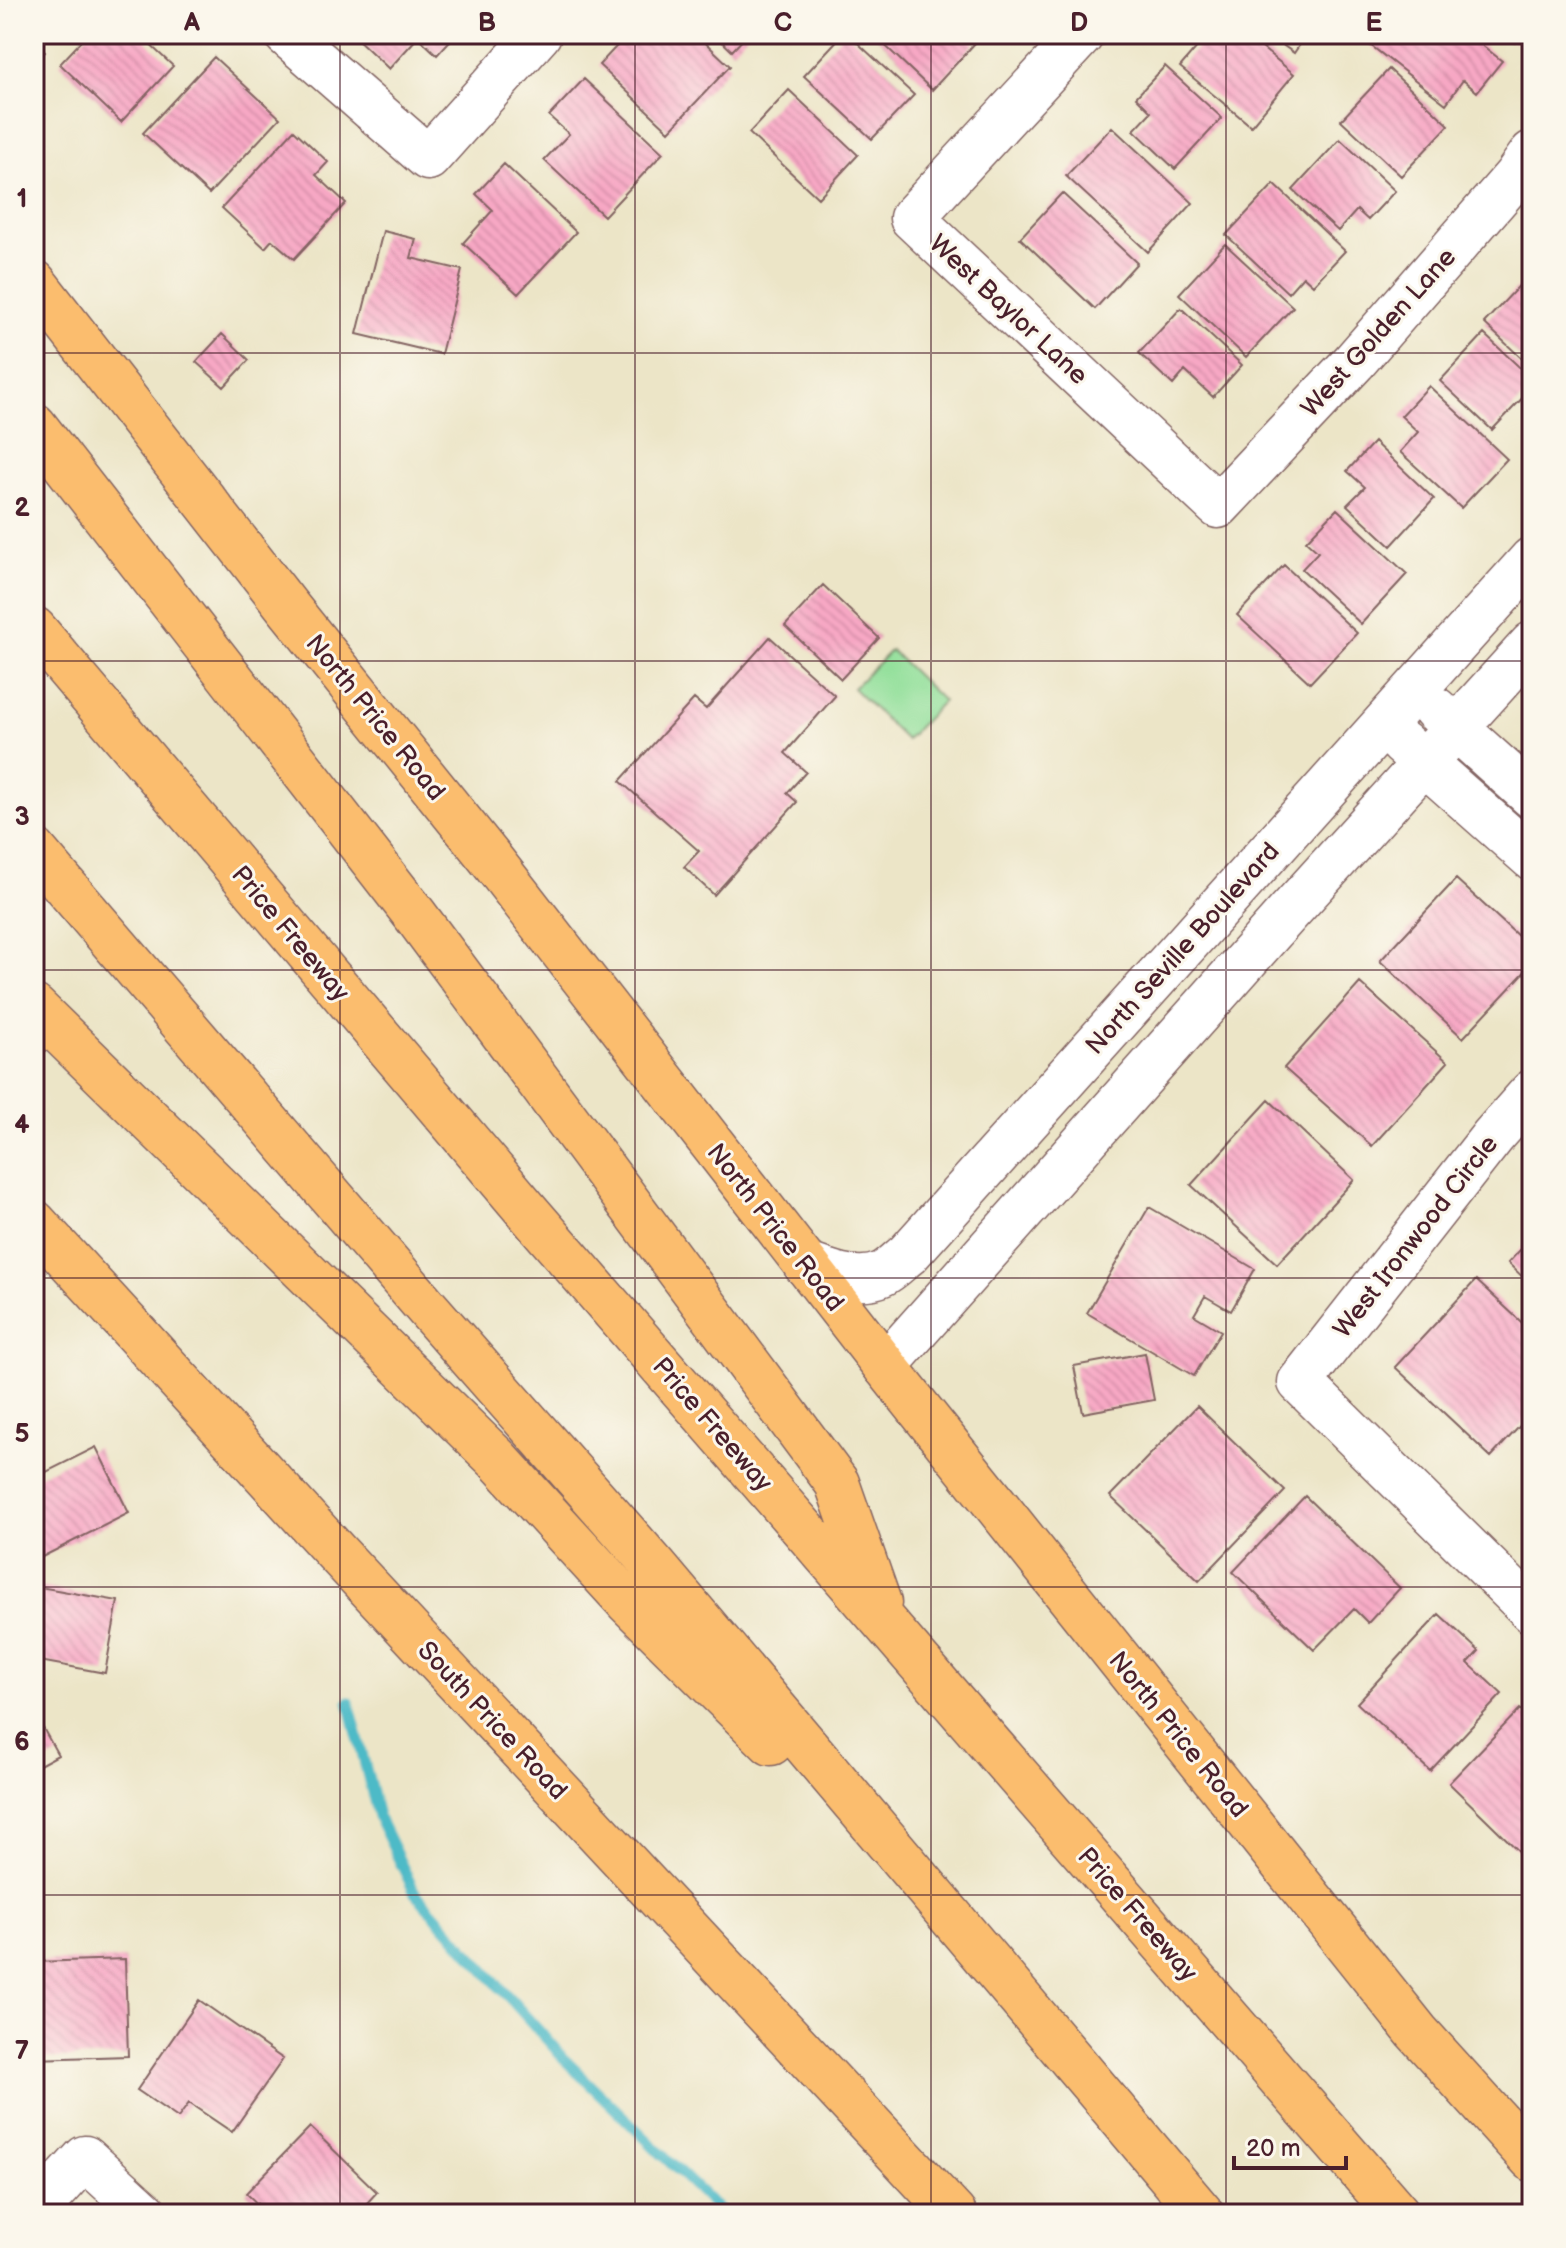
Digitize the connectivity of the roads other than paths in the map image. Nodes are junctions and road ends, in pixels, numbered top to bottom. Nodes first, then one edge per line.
1 (286, 34) edge
2 (539, 34) edge
3 (1082, 34) edge
4 (1532, 153) edge
5 (34, 282) edge
6 (34, 425) edge
7 (1218, 506) joint
8 (1532, 559) edge
9 (34, 629) edge
10 (1532, 644) edge
11 (1414, 690) junction
12 (1383, 725) junction
13 (1456, 728) junction
14 (1424, 763) junction
15 (1532, 796) edge
16 (34, 850) edge
17 (1532, 858) edge
18 (1245, 878) junction
19 (1287, 914) junction
20 (34, 1007) edge
21 (1532, 1092) edge
22 (34, 1222) edge
23 (805, 1264) junction
24 (885, 1366) junction
25 (1532, 1611) edge
26 (887, 1624) junction
27 (972, 1942) junction
28 (1532, 2159) edge
29 (34, 2214) edge
30 (146, 2214) edge
31 (954, 2214) edge
32 (1202, 2214) edge
33 (1398, 2214) edge

1 - 2 street
3 - 7 street, West Baylor Lane
4 - 7 street, West Golden Lane
5 - 23 main road, North Price Road
6 - 26 main road
8 - 11 street, North Seville Boulevard
9 - 26 main road, Price Freeway
10 - 13 street
11 - 12 street, North Seville Boulevard
11 - 13 street
12 - 14 street
12 - 18 street, North Seville Boulevard
13 - 14 street
13 - 15 street
14 - 17 street
14 - 19 street
16 - 27 main road
18 - 19 street
18 - 23 street, North Seville Boulevard
19 - 24 street
20 - 27 main road
21 - 25 street, West Ironwood Circle
22 - 31 main road, South Price Road
23 - 24 main road, North Price Road
24 - 28 main road, North Price Road
26 - 33 main road, Price Freeway
27 - 32 main road
29 - 30 street

